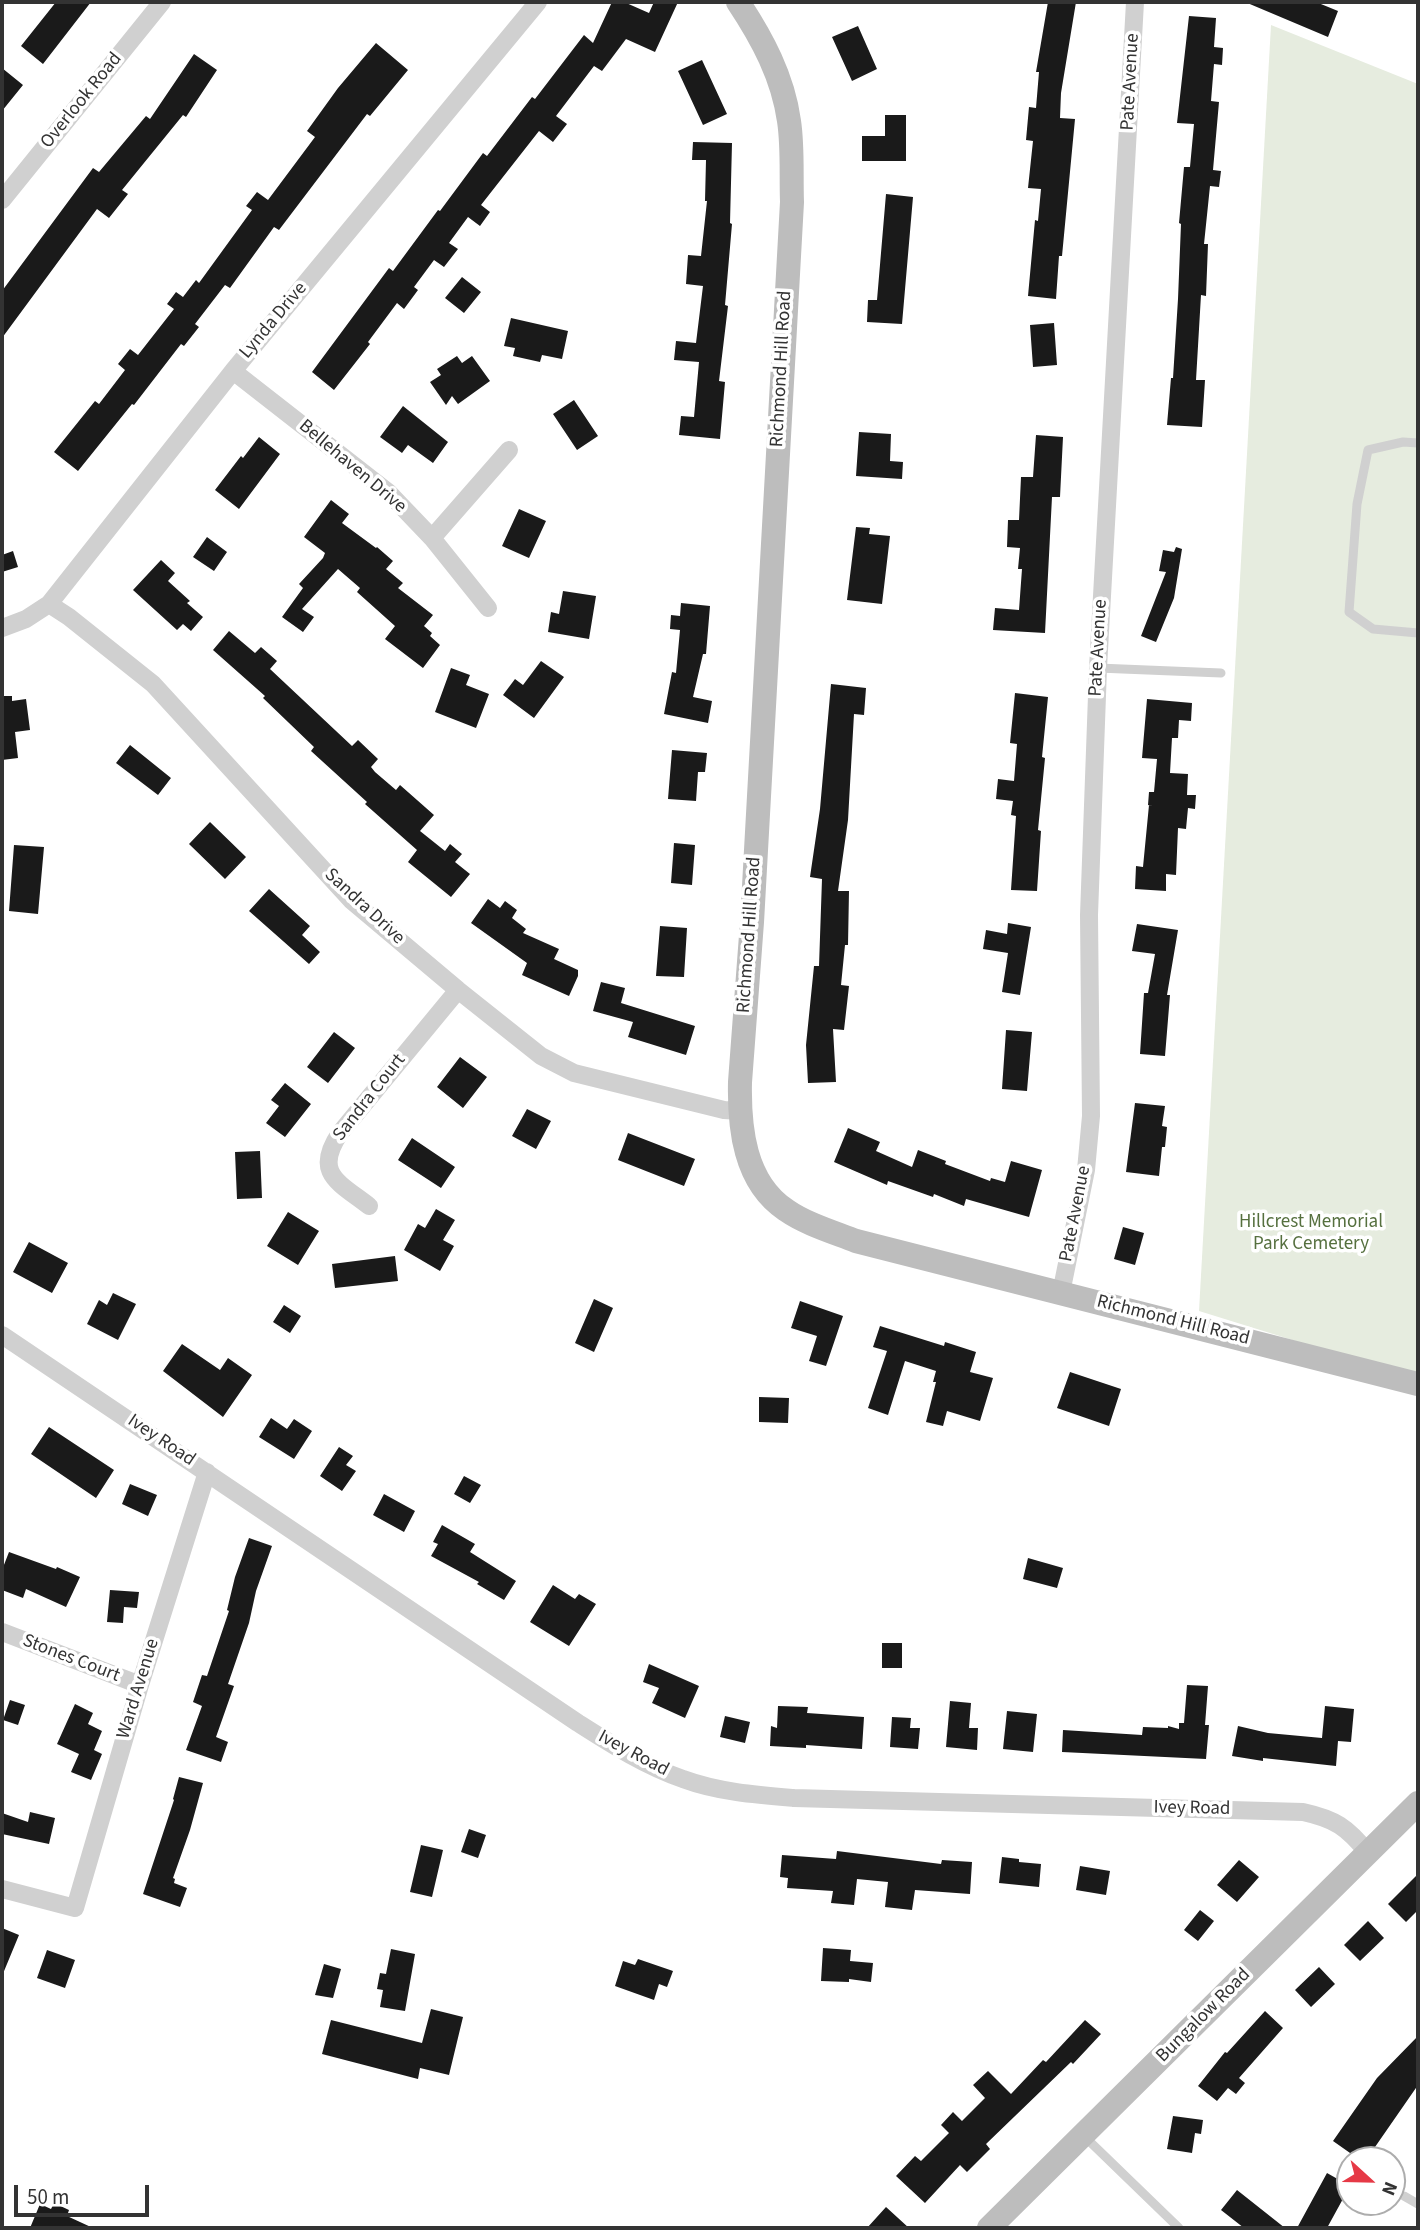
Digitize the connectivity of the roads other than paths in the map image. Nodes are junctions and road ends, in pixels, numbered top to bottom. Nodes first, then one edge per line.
1 (162, 2) edge
2 (538, 2) edge
3 (738, 2) edge
4 (1135, 2) edge
5 (2, 200) edge
6 (233, 371) junction
7 (1418, 443) edge
8 (509, 450) dead end
9 (432, 538) junction
10 (49, 604) junction
11 (488, 608) dead end
12 (2, 628) edge
13 (1418, 634) edge
14 (1098, 668) junction
15 (1221, 673) dead end
16 (458, 990) junction
17 (740, 1111) junction
18 (369, 1206) dead end
19 (1061, 1293) junction
20 (2, 1335) edge
21 (1418, 1384) edge
22 (207, 1472) junction
23 (2, 1632) edge
24 (140, 1685) junction
25 (1418, 1803) edge
26 (1368, 1853) junction
27 (2, 1889) edge
28 (1083, 2135) junction
29 (989, 2228) edge
30 (1179, 2228) edge

1 - 5 street, Overlook Road
2 - 6 street, Lynda Drive
3 - 17 street, Richmond Hill Road
4 - 14 street, Pate Avenue
6 - 9 street, Bellehaven Drive
6 - 10 street, Lynda Drive
7 - 13 lane
8 - 9 street
9 - 11 street, Bellehaven Drive
10 - 12 street, Lynda Drive
10 - 16 street, Sandra Drive
14 - 15 lane
14 - 19 street, Pate Avenue
16 - 17 street, Sandra Drive
16 - 18 street, Sandra Court
17 - 19 street, Richmond Hill Road
19 - 21 street, Richmond Hill Road
20 - 22 street, Ivey Road
22 - 24 street, Ward Avenue
22 - 26 street, Ivey Road
23 - 24 street, Stones Court
24 - 27 street, Ward Avenue
25 - 26 street, Bungalow Road
26 - 28 street, Bungalow Road
28 - 29 street, Bungalow Road
28 - 30 lane

